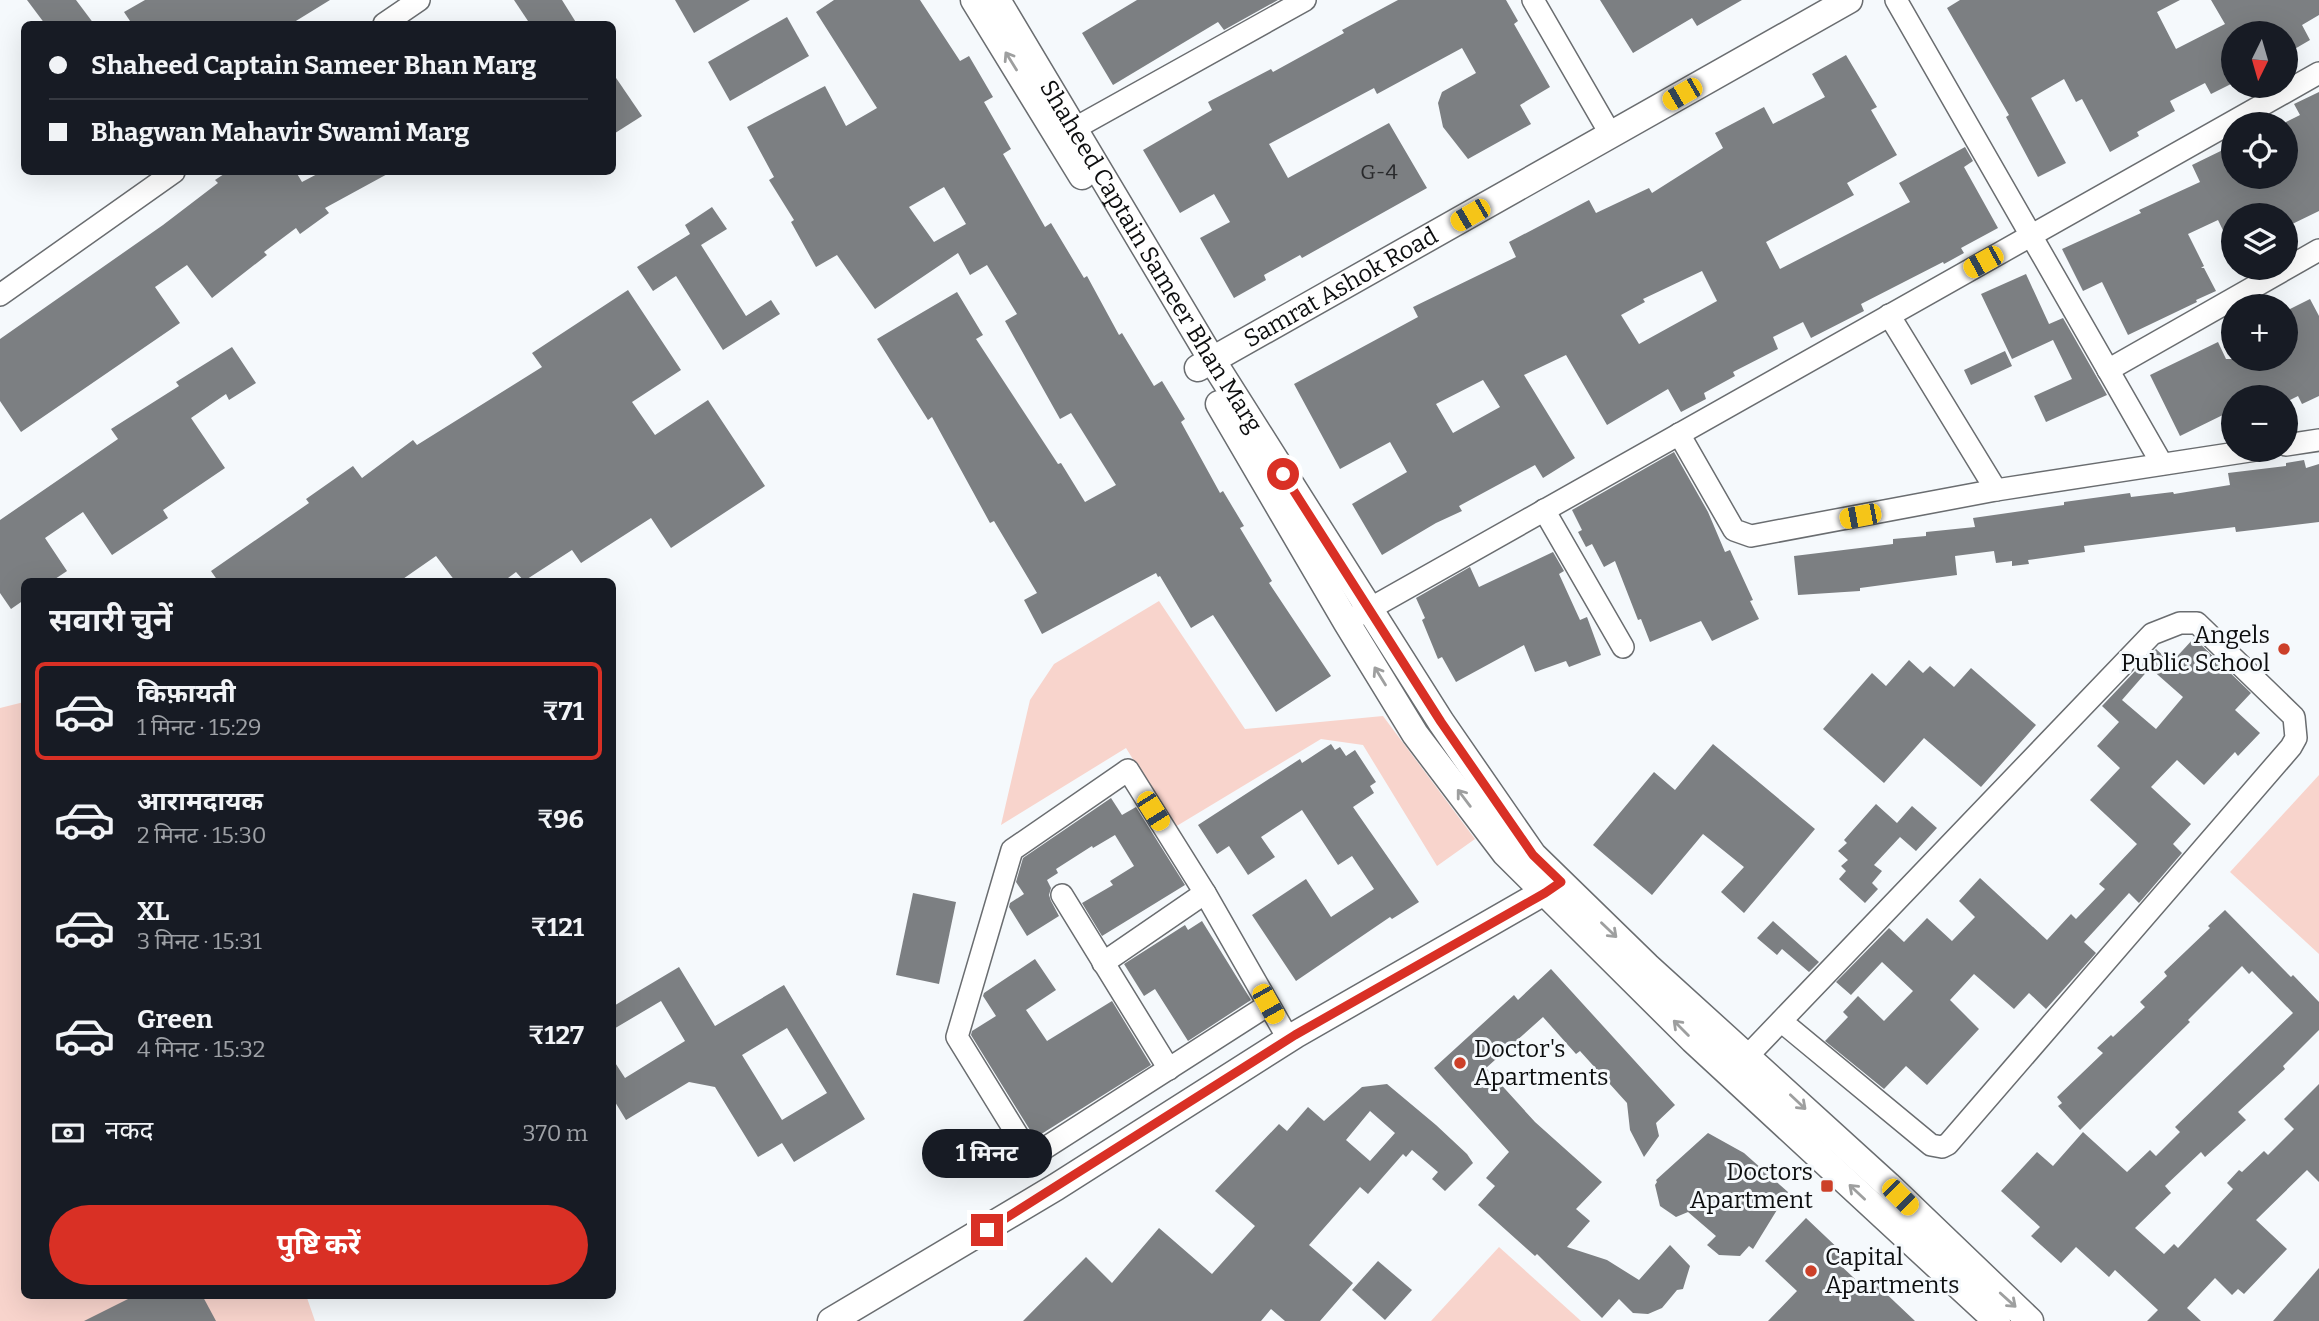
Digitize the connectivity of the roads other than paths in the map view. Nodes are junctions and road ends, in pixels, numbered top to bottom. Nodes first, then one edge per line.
1 (419, 0) edge
2 (974, 0) edge
3 (998, 0) edge
4 (1305, 0) edge
5 (1533, 0) edge
6 (1849, 0) edge
7 (1896, 0) edge
8 (388, 21) edge
9 (2319, 73) edge
10 (1067, 133) junction
11 (1611, 135) junction
12 (170, 175) edge
13 (2029, 236) junction
14 (2319, 250) edge
15 (0, 295) edge
16 (1889, 315) junction
17 (1205, 364) junction
18 (2108, 370) junction
19 (1679, 434) junction
20 (2319, 440) edge
21 (2298, 443) edge
22 (2221, 455) edge
23 (2162, 464) junction
24 (1996, 490) junction
25 (1544, 510) junction
26 (1357, 616) junction
27 (1623, 647) dead end
28 (1553, 888) junction
29 (1205, 892) junction
30 (1062, 895) dead end
31 (1104, 963) junction
32 (1268, 1004) junction
33 (1781, 1021) junction
34 (1289, 1040) junction
35 (1739, 1065) junction
36 (1169, 1069) junction
37 (1977, 1287) junction
38 (846, 1317) edge
39 (1997, 1321) edge
40 (2031, 1321) edge

1 - 8 street
10 -> 2 street, Shaheed Captain Sameer Bhan Marg
3 - 10 street, Shaheed Captain Sameer Bhan Marg
4 - 10 street
5 - 11 street
6 - 11 street, Samrat Ashok Road
7 - 13 street
9 - 13 street
10 - 17 street, Shaheed Captain Sameer Bhan Marg
11 - 17 street, Samrat Ashok Road
12 - 15 street
13 - 16 street
13 - 18 street
14 - 18 street
16 - 19 street
16 - 24 street
17 - 26 street, Shaheed Captain Sameer Bhan Marg
18 - 23 street
19 - 24 street
19 - 25 street
20 - 21 street
22 - 23 street
23 - 24 street
25 - 26 street
25 - 27 street
26 - 28 street, Shaheed Captain Sameer Bhan Marg
28 - 34 street
28 - 35 street, Shaheed Captain Sameer Bhan Marg
29 - 31 street
29 - 32 street
29 - 36 street
30 - 31 street
31 - 36 street
32 - 34 street
32 - 36 street
33 - 33 street
33 - 35 street
34 - 38 street
35 - 37 street, Shaheed Captain Sameer Bhan Marg
37 - 39 street, Shaheed Captain Sameer Bhan Marg
37 -> 40 street, Shaheed Captain Sameer Bhan Marg

